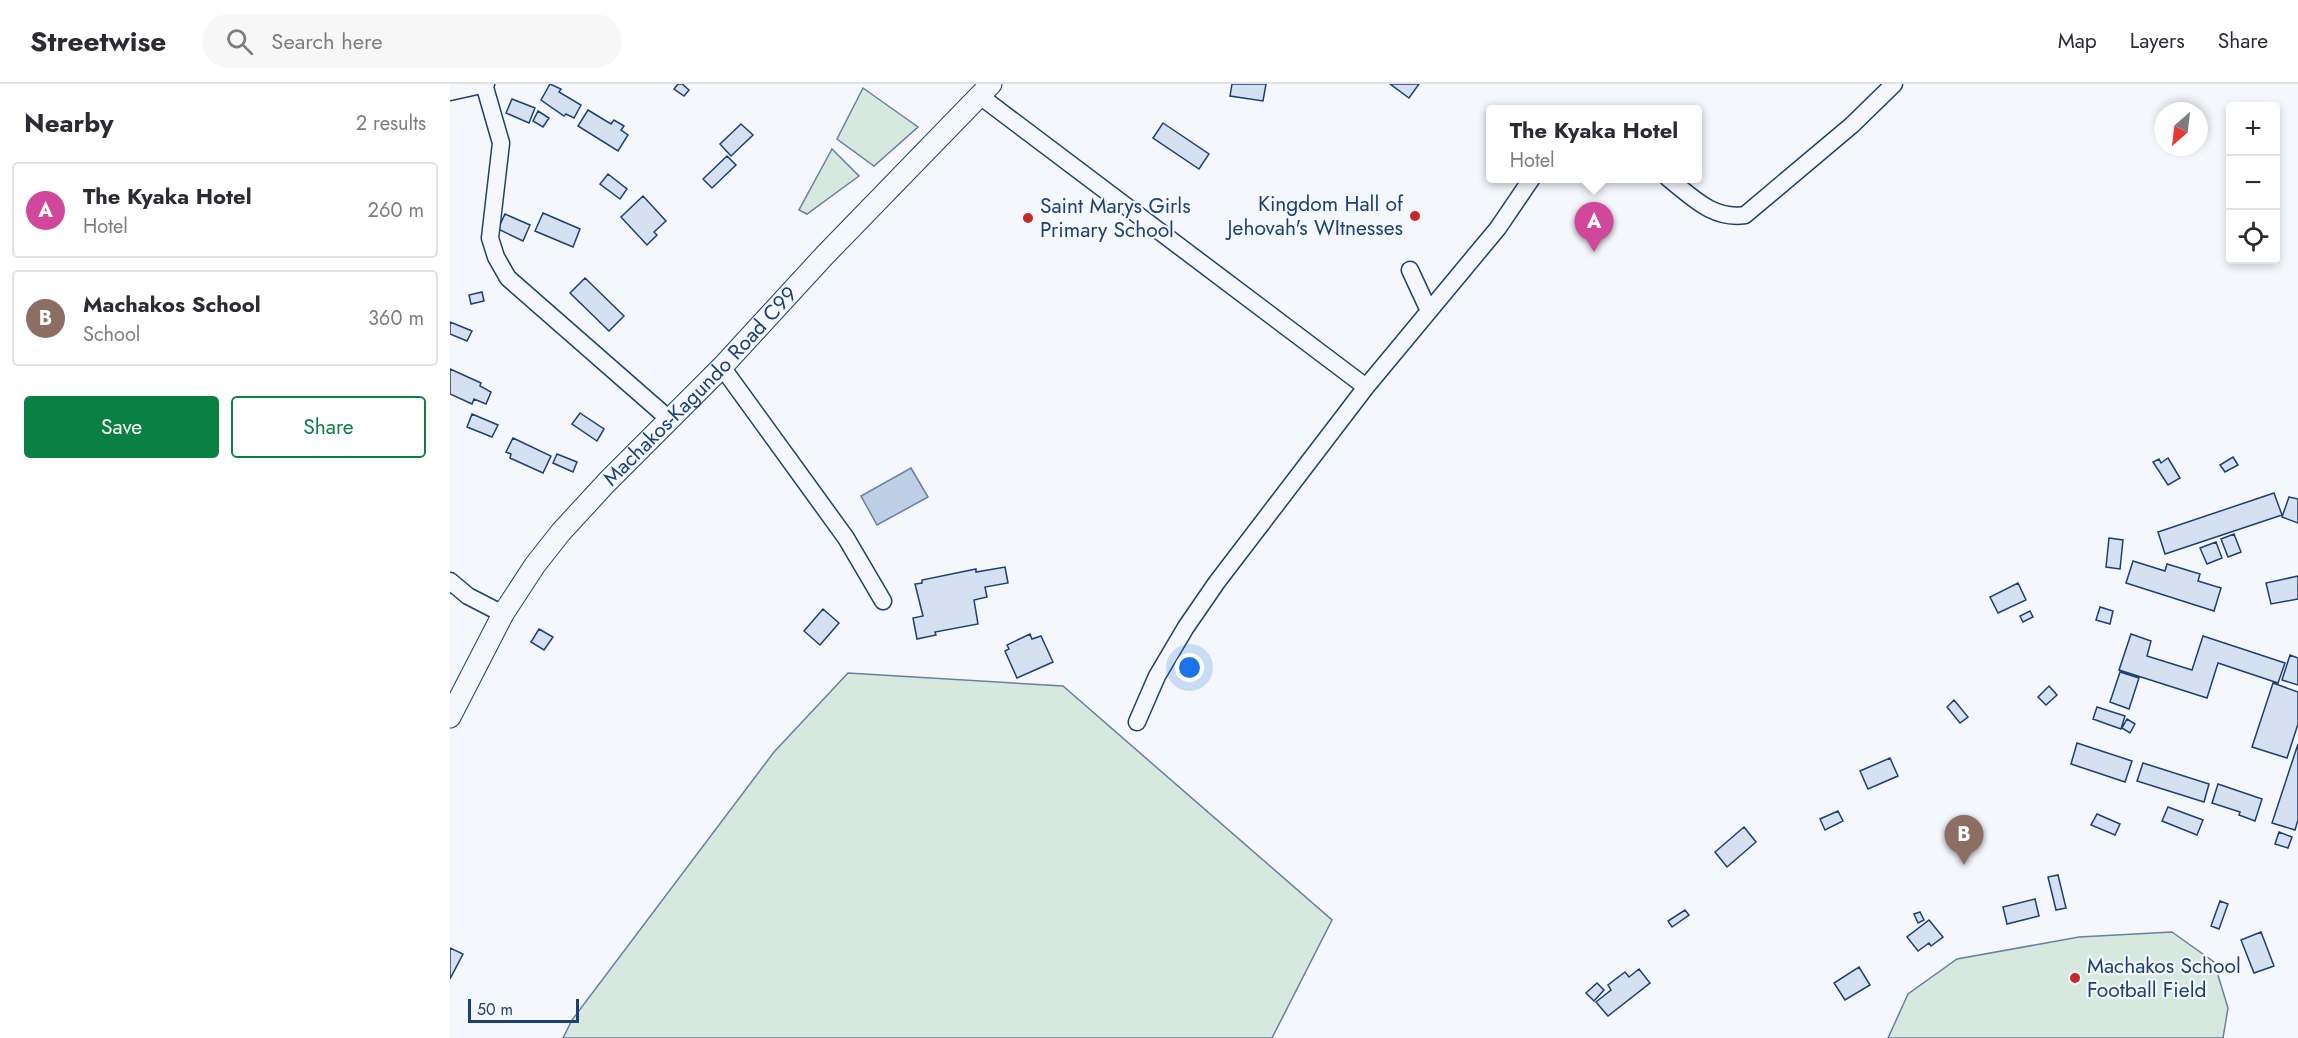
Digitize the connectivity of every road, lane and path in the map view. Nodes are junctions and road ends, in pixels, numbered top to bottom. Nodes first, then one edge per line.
1 (485, 84) edge
2 (1894, 84) edge
3 (987, 87) edge
4 (450, 92) edge
5 (1529, 183) edge
6 (1674, 183) edge
7 (1410, 270) dead end
8 (1429, 311) junction
9 (722, 367) junction
10 (1366, 387) junction
11 (669, 419) junction
12 (450, 581) edge
13 (883, 601) dead end
14 (503, 614) junction
15 (450, 717) edge
16 (1137, 722) dead end

1 - 4 street
1 - 11 street
2 - 6 street
3 - 9 main road, Machakos-Kagundo Road C99
3 - 10 street
5 - 8 street
7 - 8 street
8 - 10 street
9 - 11 main road, Machakos-Kagundo Road C99
9 - 13 street
10 - 16 street
11 - 14 main road, Machakos-Kagundo Road C99
12 - 14 street
14 - 15 main road, Machakos-Kagundo Road C99

